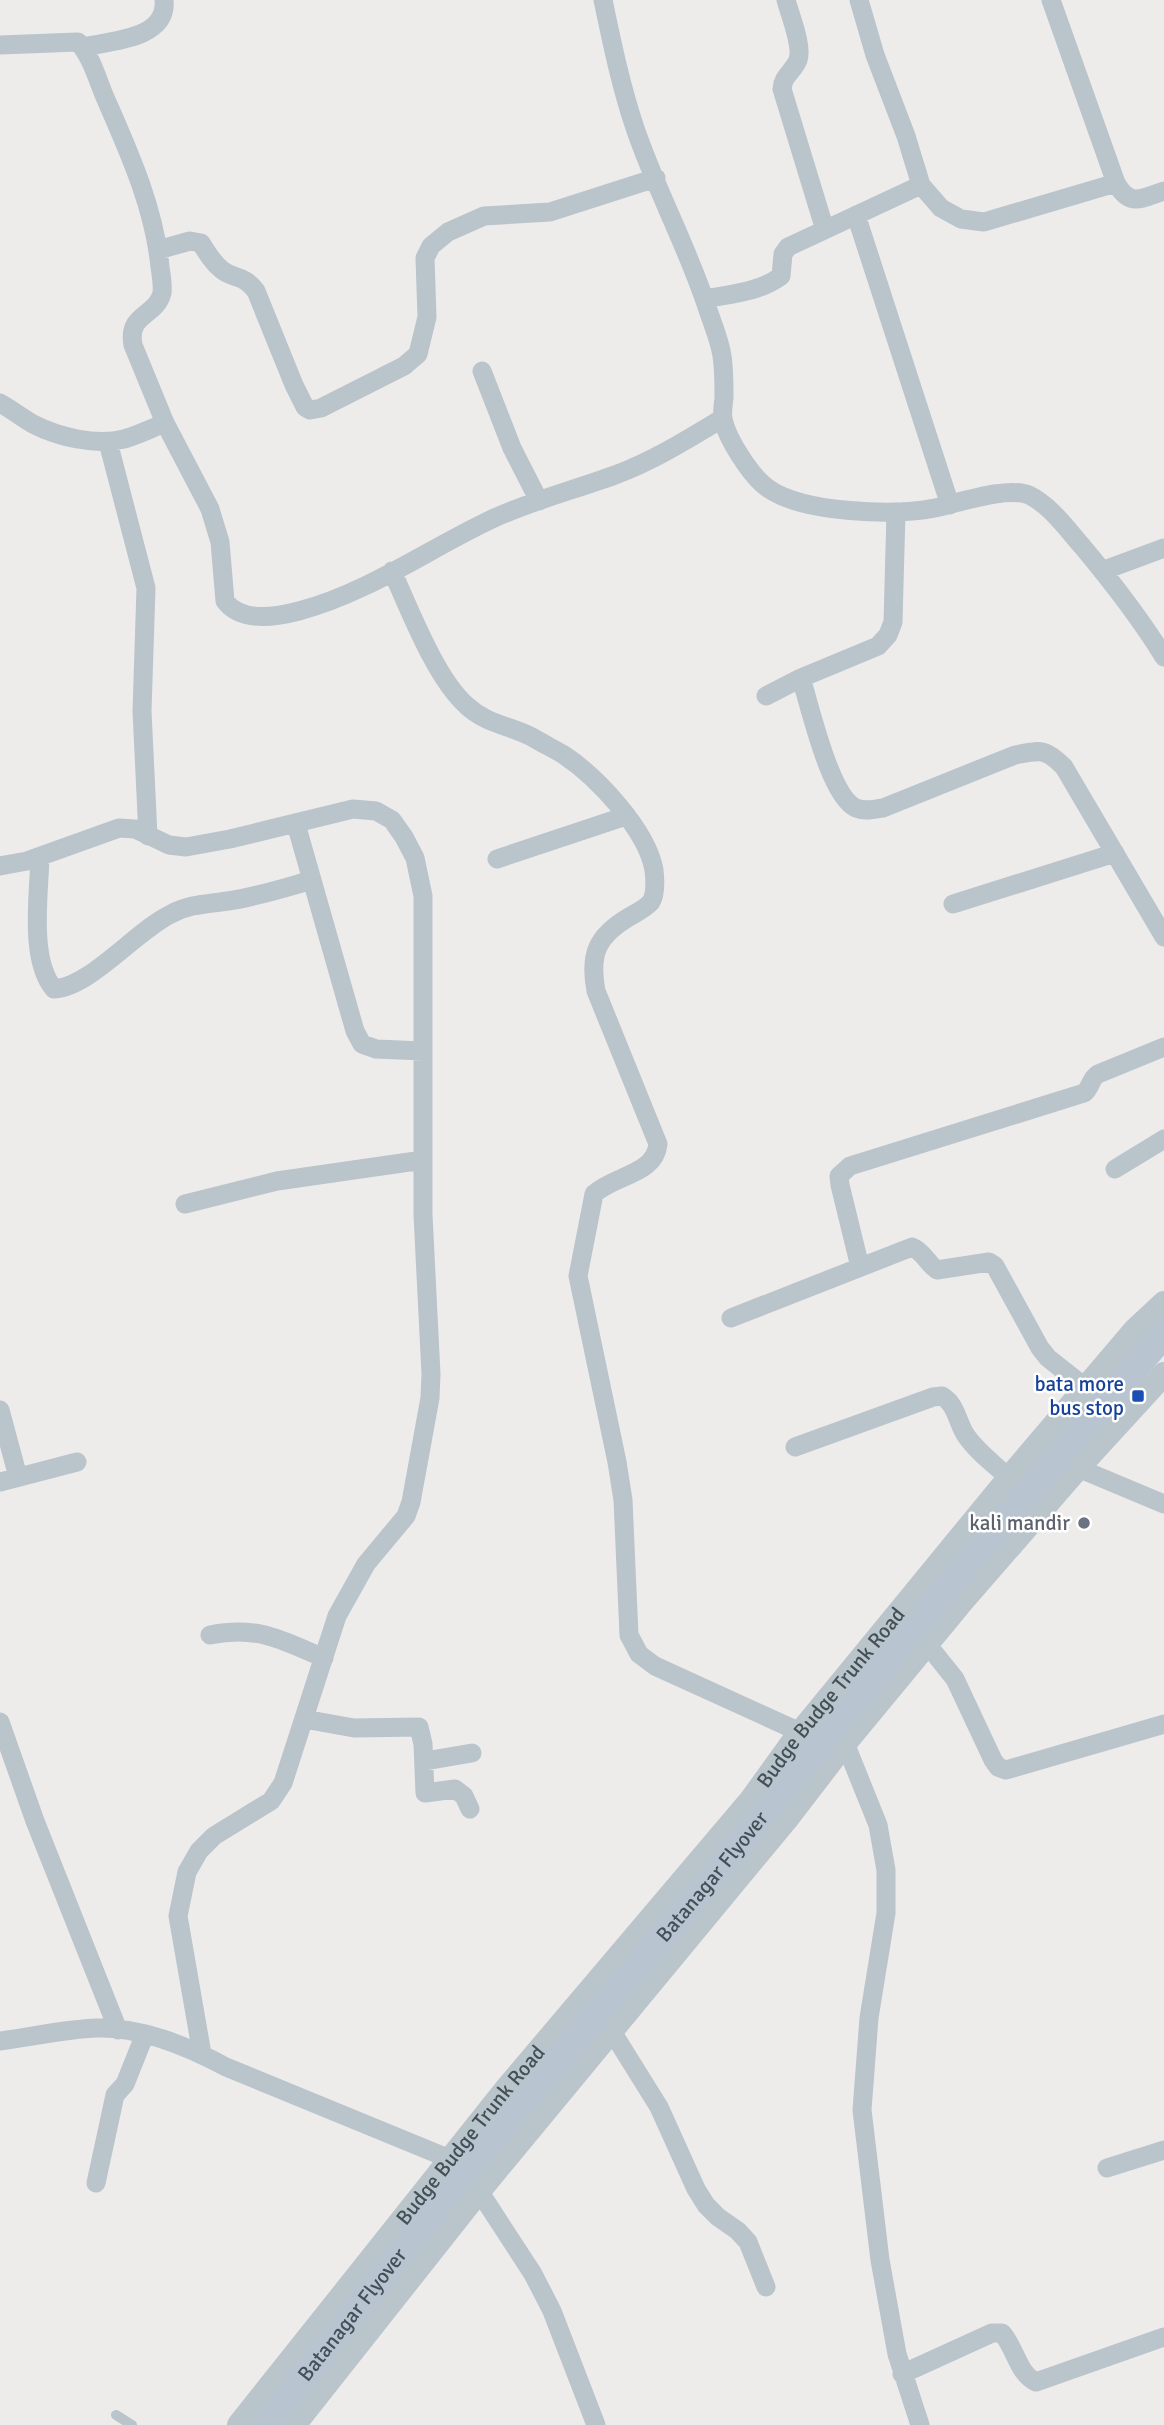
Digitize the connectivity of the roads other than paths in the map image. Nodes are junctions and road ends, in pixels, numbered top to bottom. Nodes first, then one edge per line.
1 (164, 0) edge
2 (603, 0) edge
3 (786, 0) edge
4 (859, 0) edge
5 (1051, 0) edge
6 (0, 46) edge
7 (83, 47) junction
8 (656, 178) junction
9 (1116, 183) junction
10 (920, 185) junction
11 (1164, 191) edge
12 (856, 215) junction
13 (825, 230) junction
14 (158, 250) junction
15 (705, 299) junction
16 (482, 371) dead end
17 (0, 403) edge
18 (723, 418) junction
19 (157, 426) junction
20 (117, 440) junction
21 (539, 501) junction
22 (950, 505) junction
23 (896, 512) junction
24 (1164, 548) edge
25 (1102, 570) junction
26 (392, 571) junction
27 (1164, 657) edge
28 (801, 678) junction
29 (766, 696) dead end
30 (626, 816) junction
31 (296, 824) junction
32 (148, 836) junction
33 (1115, 853) junction
34 (40, 857) junction
35 (497, 859) dead end
36 (0, 866) edge
37 (312, 880) junction
38 (953, 904) dead end
39 (1164, 936) edge
40 (1164, 1047) edge
41 (423, 1051) junction
42 (1164, 1139) edge
43 (423, 1160) junction
44 (1115, 1169) dead end
45 (185, 1204) dead end
46 (860, 1267) junction
47 (1164, 1303) edge
48 (731, 1318) dead end
49 (1164, 1334) edge
50 (1164, 1374) edge
51 (1086, 1388) junction
52 (0, 1410) edge
53 (795, 1447) dead end
54 (77, 1462) dead end
55 (1077, 1468) junction
56 (1009, 1478) junction
57 (9, 1480) edge
58 (1164, 1504) edge
59 (210, 1635) dead end
60 (927, 1644) junction
61 (324, 1658) junction
62 (304, 1719) junction
63 (0, 1722) edge
64 (1164, 1724) edge
65 (799, 1736) junction
66 (845, 1743) junction
67 (472, 1753) dead end
68 (425, 1761) junction
69 (470, 1809) dead end
70 (118, 2030) junction
71 (611, 2030) junction
72 (145, 2034) junction
73 (0, 2041) edge
74 (202, 2054) junction
75 (1164, 2150) edge
76 (450, 2160) junction
77 (1107, 2168) dead end
78 (96, 2183) dead end
79 (478, 2191) junction
80 (766, 2287) dead end
81 (1164, 2337) edge
82 (902, 2374) junction
83 (116, 2415) dead end
84 (132, 2425) edge
85 (239, 2425) edge
86 (266, 2425) edge
87 (294, 2425) edge
88 (596, 2425) edge
89 (920, 2425) edge

1 - 7 street
2 - 8 street
3 - 13 street
4 - 10 street
5 - 9 street
6 - 7 street
7 - 14 street
8 - 14 street
8 - 15 street
9 - 10 street
9 - 11 street
10 - 12 street
12 - 13 street
12 - 22 street
13 - 15 street
14 - 19 street
15 - 18 street
16 - 21 street
17 - 20 street
18 - 21 street
18 - 23 street
19 - 20 street
19 - 26 street
20 - 32 street
21 - 26 street
22 - 23 street
22 - 25 street
23 - 28 street
24 - 25 street
25 - 27 street
26 - 30 street
28 - 29 street
28 - 33 street
30 - 35 street
30 - 65 street
31 - 32 street
31 - 37 street
31 - 41 street
32 - 34 street
33 - 38 street
33 - 39 street
34 - 36 street
34 - 37 street
37 - 41 street
40 - 46 street
41 - 43 street
42 - 44 street
43 - 45 street
43 - 61 street
46 - 48 street
46 - 51 street
47 - 51 street, Budge Budge Trunk Road
49 - 86 main road, Batanagar Flyover, bridge
50 - 55 street, Budge Budge Trunk Road
51 - 56 street, Budge Budge Trunk Road
52 - 57 street
53 - 56 street
54 - 57 street
55 - 58 street
55 - 60 street, Budge Budge Trunk Road
56 - 65 street, Budge Budge Trunk Road
59 - 61 street
60 - 64 street
60 - 66 street, Budge Budge Trunk Road
61 - 62 street
62 - 68 street
62 - 74 street
63 - 70 street
65 - 76 street, Budge Budge Trunk Road
66 - 71 street, Budge Budge Trunk Road
66 - 82 street
67 - 68 street
68 - 69 street
70 - 72 street
70 - 73 street
71 - 79 street, Budge Budge Trunk Road
71 - 80 street
72 - 74 street
72 - 78 street
74 - 76 street
75 - 77 street
76 - 79 street
76 - 85 street, Budge Budge Trunk Road
79 - 87 street, Budge Budge Trunk Road
79 - 88 street
81 - 82 street
82 - 89 street
83 - 84 lane

